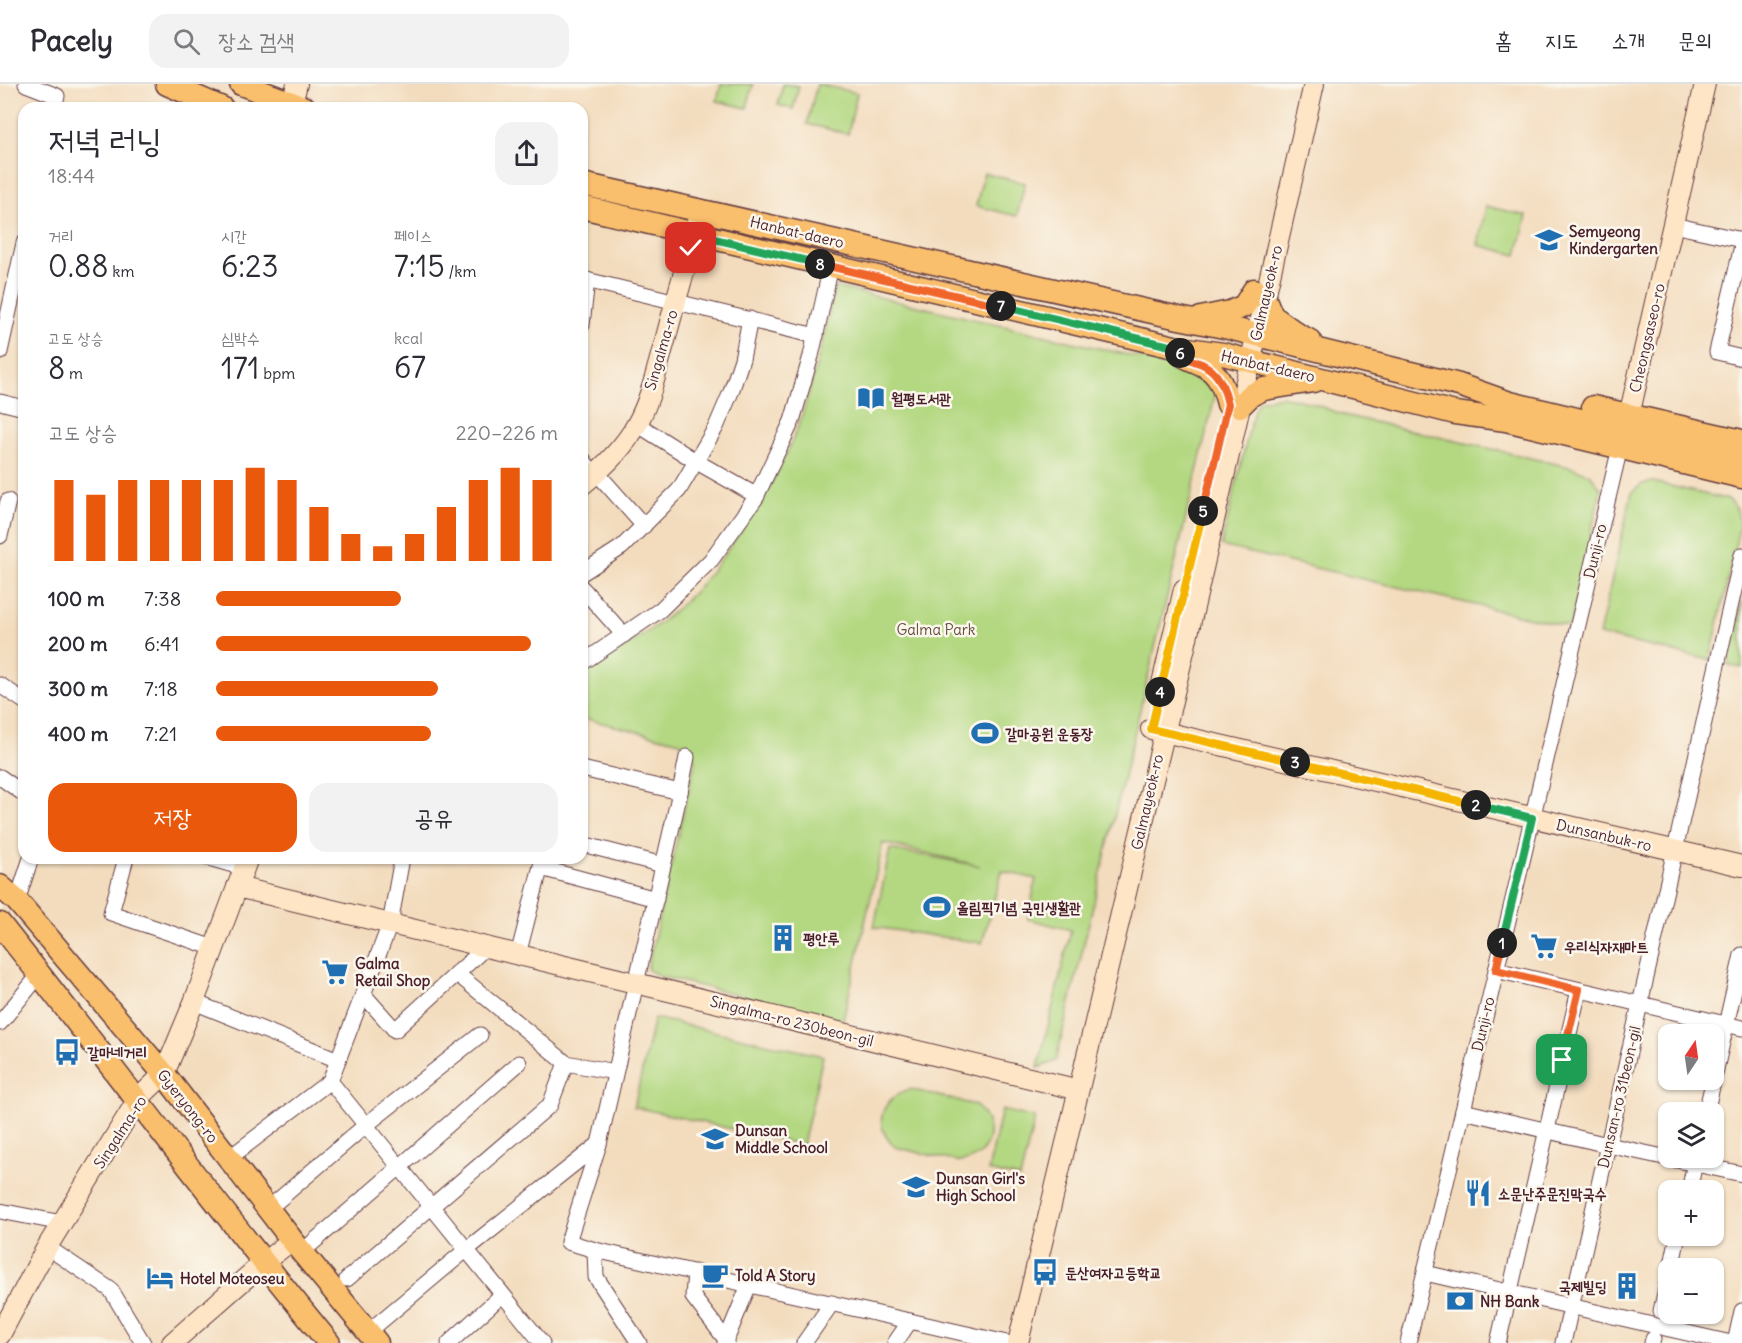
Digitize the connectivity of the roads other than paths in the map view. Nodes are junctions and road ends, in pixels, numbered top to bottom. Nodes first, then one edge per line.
1 (26, 84) edge
2 (167, 84) edge
3 (241, 84) edge
4 (1303, 84) edge
5 (1314, 84) edge
6 (1705, 84) edge
7 (297, 101) edge
8 (55, 102) edge
9 (208, 102) edge
10 (588, 185) edge
11 (588, 208) edge
12 (701, 210) junction
13 (1673, 225) junction
14 (693, 234) junction
15 (1742, 240) edge
16 (1742, 246) edge
17 (18, 261) edge
18 (831, 266) junction
19 (588, 280) edge
20 (1260, 294) junction
21 (6, 297) edge
22 (675, 302) junction
23 (1179, 318) junction
24 (750, 319) junction
25 (1251, 333) junction
26 (816, 336) junction
27 (1174, 347) junction
28 (0, 352) edge
29 (1326, 353) junction
30 (1742, 358) edge
31 (1244, 360) junction
32 (1323, 379) junction
33 (1459, 385) junction
34 (0, 402) edge
35 (1234, 405) junction
36 (18, 406) edge
37 (1455, 413) junction
38 (1629, 416) junction
39 (637, 424) junction
40 (1742, 441) edge
41 (1742, 459) edge
42 (1617, 460) junction
43 (697, 462) junction
44 (1742, 477) edge
45 (591, 478) edge
46 (1742, 489) edge
47 (757, 496) junction
48 (4, 500) edge
49 (644, 526) junction
50 (0, 536) edge
51 (1742, 555) edge
52 (588, 569) edge
53 (588, 595) edge
54 (624, 634) junction
55 (588, 659) edge
56 (0, 685) edge
57 (18, 696) edge
58 (1158, 731) junction
59 (687, 757) dead end
60 (588, 770) edge
61 (0, 777) edge
62 (18, 790) edge
63 (680, 792) junction
64 (1532, 818) junction
65 (588, 846) edge
66 (1675, 851) junction
67 (29, 864) edge
68 (124, 864) edge
69 (246, 864) edge
70 (401, 864) edge
71 (542, 864) edge
72 (545, 864) edge
73 (663, 866) junction
74 (1742, 866) edge
75 (0, 886) edge
76 (237, 887) junction
77 (656, 899) junction
78 (17, 901) junction
79 (0, 924) edge
80 (390, 924) junction
81 (486, 947) junction
82 (214, 948) junction
83 (518, 954) junction
84 (1742, 955) edge
85 (1496, 970) junction
86 (456, 973) junction
87 (40, 974) junction
88 (636, 983) junction
89 (1579, 990) junction
90 (363, 994) junction
91 (194, 1002) junction
92 (1641, 1004) junction
93 (0, 1023) edge
94 (1726, 1024) junction
95 (1742, 1028) edge
96 (480, 1035) dead end
97 (338, 1060) junction
98 (519, 1063) dead end
99 (566, 1064) junction
100 (615, 1072) junction
101 (164, 1074) junction
102 (330, 1081) junction
103 (1067, 1087) junction
104 (138, 1099) junction
105 (1708, 1102) edge
106 (1463, 1111) junction
107 (366, 1125) junction
108 (1546, 1131) junction
109 (598, 1144) junction
110 (1608, 1145) junction
111 (1658, 1154) edge
112 (228, 1159) junction
113 (400, 1168) junction
114 (1721, 1168) edge
115 (1742, 1174) edge
116 (431, 1206) junction
117 (268, 1209) junction
118 (0, 1211) edge
119 (62, 1223) junction
120 (297, 1246) junction
121 (47, 1247) junction
122 (466, 1250) junction
123 (595, 1250) junction
124 (263, 1263) junction
125 (695, 1272) junction
126 (1425, 1274) junction
127 (347, 1279) dead end
128 (749, 1285) junction
129 (1509, 1293) junction
130 (502, 1294) junction
131 (832, 1303) junction
132 (1572, 1307) junction
133 (1742, 1311) edge
134 (910, 1322) junction
135 (0, 1335) edge
136 (372, 1338) edge
137 (537, 1341) edge
138 (726, 1342) edge
139 (143, 1343) edge
140 (172, 1343) edge
141 (329, 1343) edge
142 (449, 1343) edge
143 (639, 1343) edge
144 (804, 1343) edge
145 (895, 1343) edge
146 (1007, 1343) edge
147 (1018, 1343) edge
148 (1408, 1343) edge
149 (1498, 1343) edge
150 (1563, 1343) edge
151 (1733, 1343) edge

1 - 8 street
2 - 9 main road
3 - 7 main road
4 - 20 street, Galmayeok-ro
5 - 20 street, Galmayeok-ro
6 - 13 street, Cheongsaseo-ro
10 - 12 main road
11 - 14 main road, Hanbat-daero
12 - 14 street, Singalma-ro
12 - 23 main road, Hanbat-daero
13 - 15 street
13 - 38 street, Cheongsaseo-ro
14 - 18 main road, Hanbat-daero
14 - 22 street, Singalma-ro
16 - 30 street
17 - 21 street
18 - 26 street
18 - 27 main road, Hanbat-daero
19 - 22 street
20 - 23 main road
20 - 25 street, Galmayeok-ro
20 - 29 main road
21 - 28 street
22 - 24 street
22 - 39 street, Singalma-ro
23 - 25 main road, Hanbat-daero
24 - 26 street
24 - 43 street
25 - 29 main road, Hanbat-daero
25 - 31 street, Galmayeok-ro
26 - 47 street
27 - 31 main road, Hanbat-daero
27 - 35 main road
29 - 33 main road, Hanbat-daero
31 - 32 main road, Hanbat-daero
31 - 35 street, Galmayeok-ro
32 - 35 main road
32 - 37 main road, Hanbat-daero
33 - 38 main road
33 - 41 main road, Hanbat-daero
34 - 36 street
35 - 58 street, Galmayeok-ro
37 - 42 main road
37 - 44 main road, Hanbat-daero
38 - 40 main road
39 - 43 street
39 - 45 street, Singalma-ro
42 - 46 main road
42 - 64 street, Dunji-ro
43 - 47 street
43 - 49 street
45 - 49 street
47 - 54 street
48 - 50 street
49 - 52 street
51 - 66 street, Dunsan-ro 31beon-gil
53 - 54 street
54 - 55 street
56 - 57 street
58 - 64 street, Dunsanbuk-ro
58 - 103 street, Galmayeok-ro
58 - 147 street, Galmayeok-ro
59 - 63 street
60 - 63 street
61 - 62 street
63 - 73 street
64 - 66 street, Dunsanbuk-ro
64 - 85 street, Dunji-ro
65 - 73 street
66 - 74 street, Dunsanbuk-ro
66 - 92 street, Dunsan-ro 31beon-gil
67 - 78 street
68 - 82 street
69 - 76 street, Singalma-ro
70 - 80 street
71 - 83 street
72 - 77 street
73 - 77 street
75 - 78 main road, Gyeryong-ro
76 - 80 street, Singalma-ro 230beon-gil
76 - 82 street, Singalma-ro
77 - 88 street
78 - 101 main road, Gyeryong-ro
79 - 87 main road
80 - 81 street, Singalma-ro 230beon-gil
80 - 90 street
81 - 83 street, Singalma-ro 230beon-gil
81 - 86 street
82 - 91 street, Singalma-ro
83 - 88 street, Singalma-ro 230beon-gil
84 - 94 street
85 - 89 street
85 - 106 street, Dunji-ro
86 - 90 street
86 - 99 street
87 - 93 street
87 - 104 main road
88 - 100 street
88 - 103 street, Singalma-ro 230beon-gil
89 - 92 street
89 - 108 street
90 - 97 street
91 - 97 street
91 - 101 street, Singalma-ro
92 - 94 street
92 - 110 street, Dunsan-ro 31beon-gil
94 - 95 street
94 - 105 street
96 - 107 street
97 - 102 street
98 - 113 street
99 - 100 street
99 - 116 street
100 - 109 street
101 - 104 street, Singalma-ro
101 - 112 main road, Gyeryong-ro
102 - 107 street
102 - 112 street
103 - 146 street, Galmayeok-ro
104 - 119 street, Singalma-ro
104 - 124 main road
106 - 108 street
106 - 126 street, Dunji-ro
107 - 113 street
107 - 117 street
108 - 110 street
108 - 129 street
109 - 122 street, Gyeryong-ro
109 - 123 street
110 - 111 street
110 - 132 street, Dunsan-ro 31beon-gil
112 - 117 main road, Gyeryong-ro
113 - 116 street
113 - 120 street
114 - 115 street
116 - 122 street
116 - 127 street
117 - 120 main road, Gyeryong-ro
118 - 119 street
119 - 121 street, Singalma-ro
120 - 124 street
120 - 136 main road, Gyeryong-ro
121 - 135 street, Singalma-ro
121 - 139 street
122 - 130 street
122 - 136 street, Gyeryong-ro
123 - 125 street
123 - 143 street
124 - 140 street
124 - 141 main road
125 - 128 street
125 - 138 street
126 - 129 street
126 - 148 street, Dunji-ro
128 - 131 street
128 - 138 street
129 - 132 street
129 - 149 street
130 - 137 street
130 - 142 street
131 - 134 street
131 - 144 street
132 - 150 street, Dunsan-ro 31beon-gil
132 - 151 street
133 - 151 street
134 - 145 street
134 - 146 street

